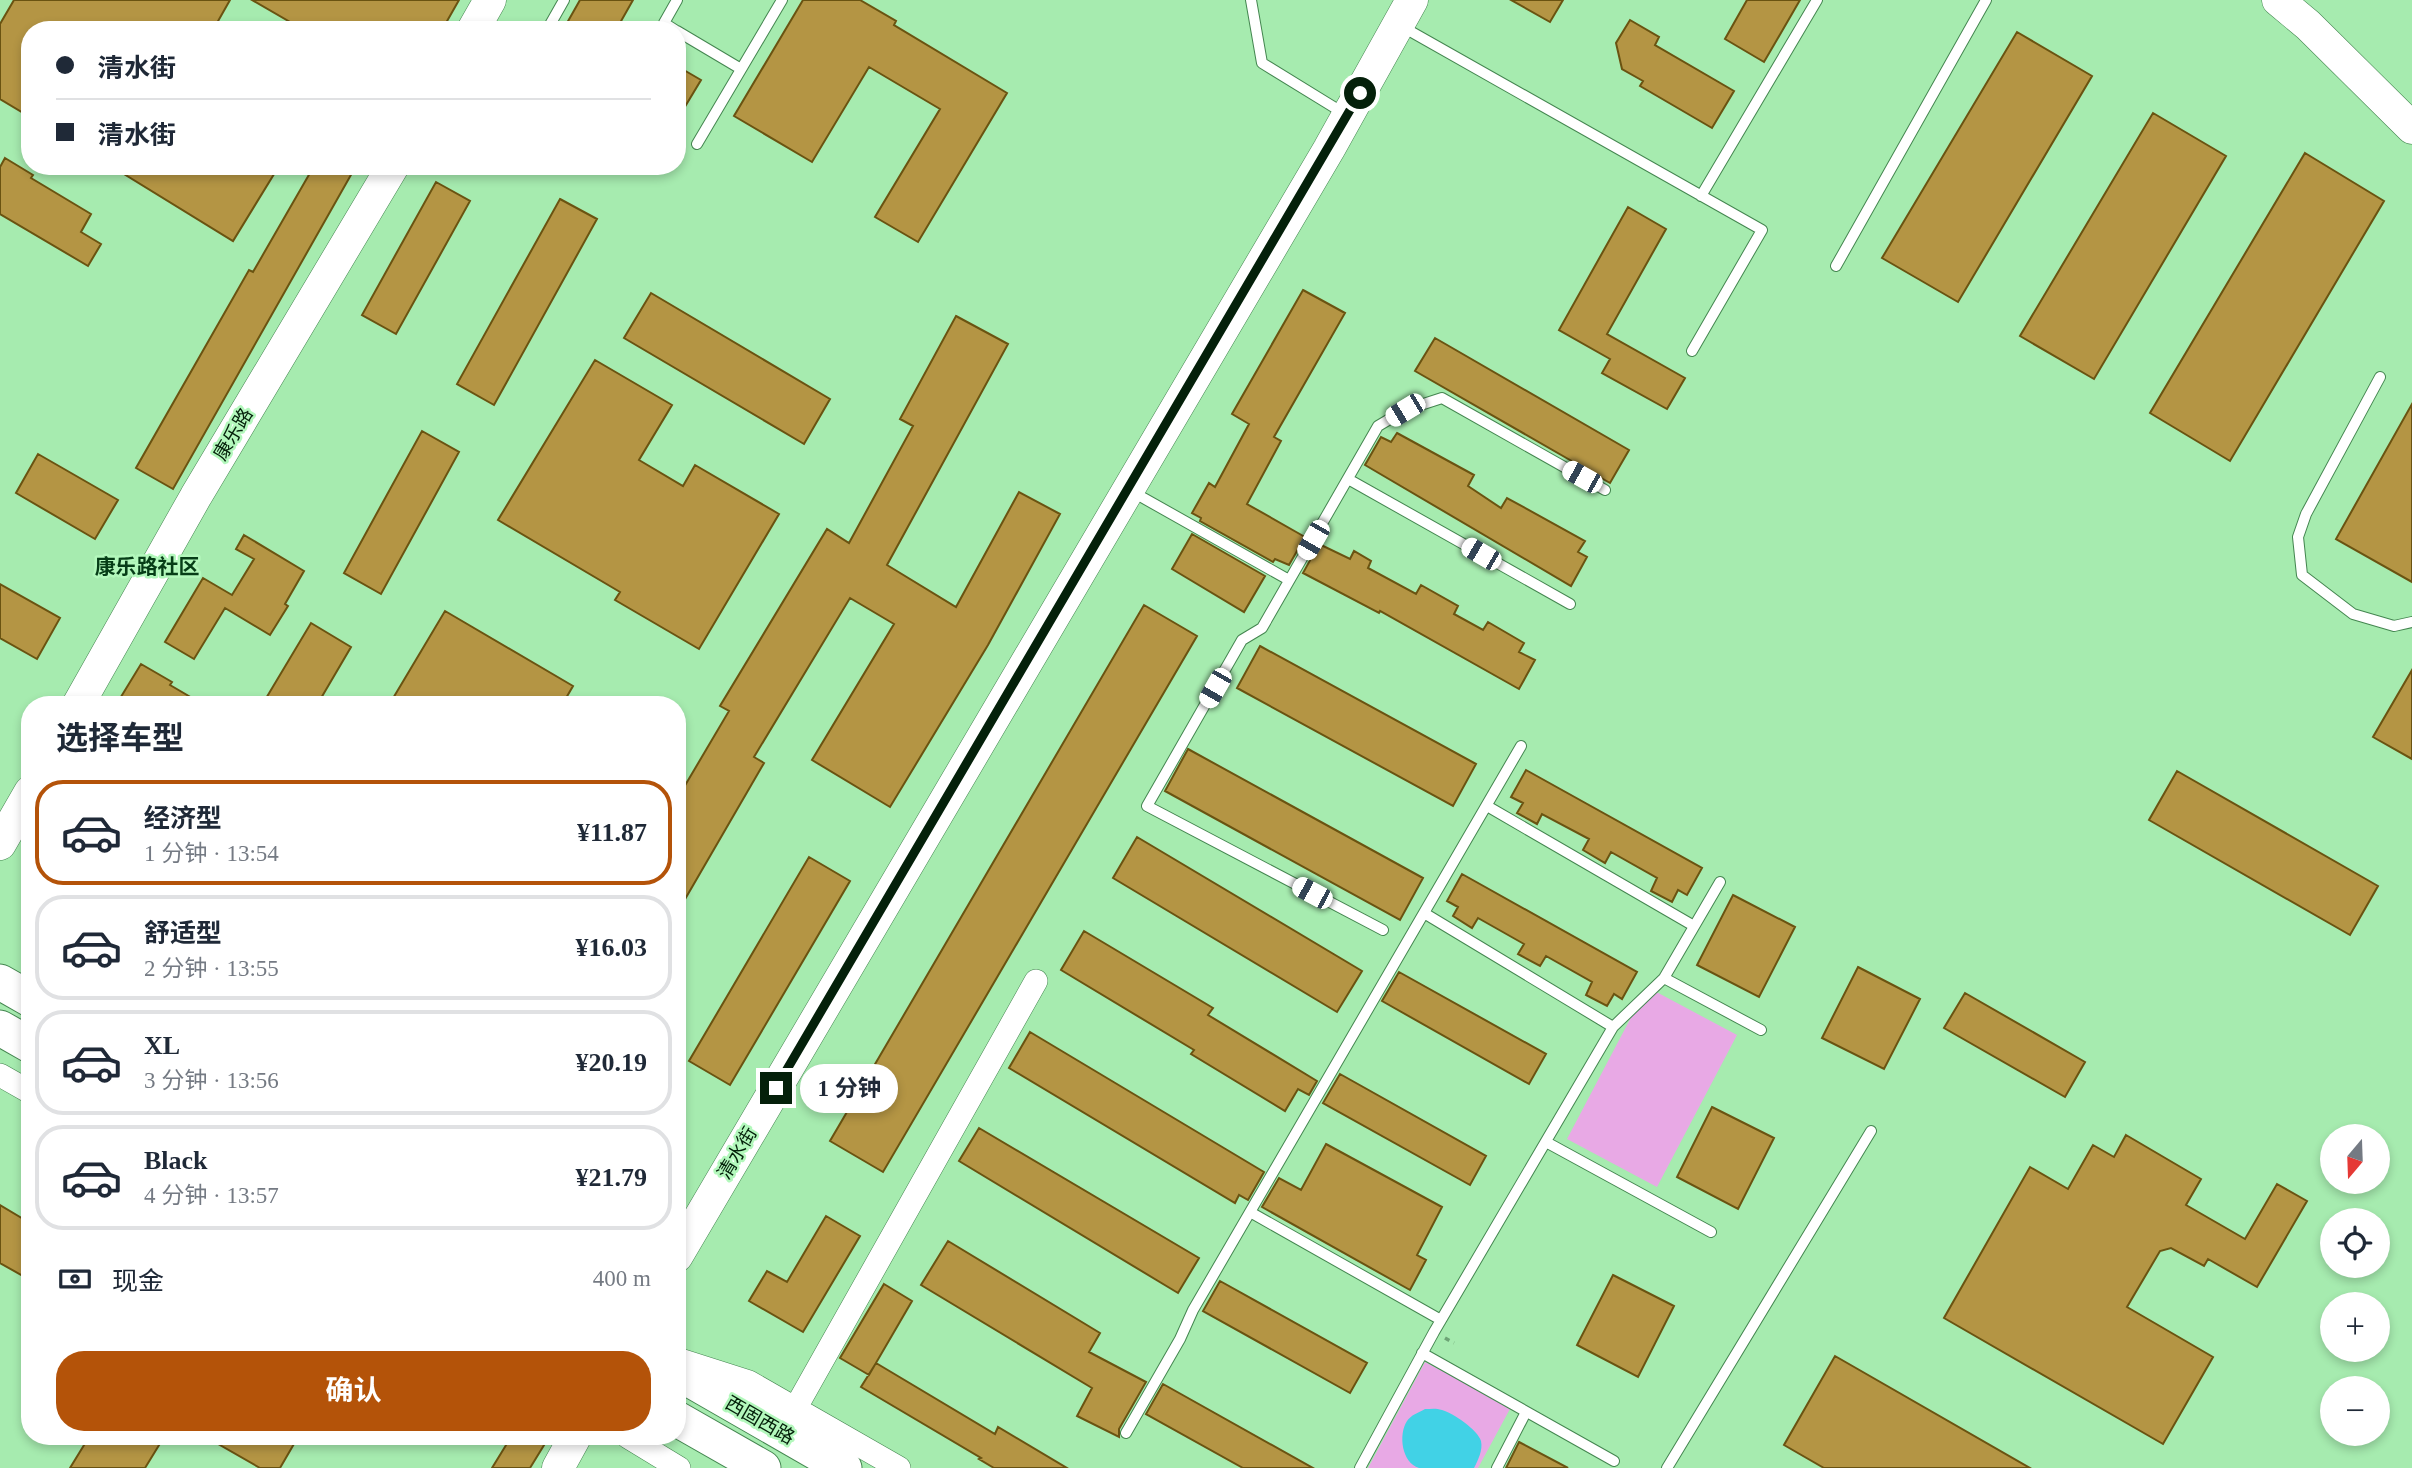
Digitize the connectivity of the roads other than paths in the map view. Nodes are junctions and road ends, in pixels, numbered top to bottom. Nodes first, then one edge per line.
1 (491, 0) edge
2 (564, 0) edge
3 (677, 0) edge
4 (782, 0) edge
5 (1251, 0) edge
6 (1817, 0) edge
7 (1986, 0) edge
8 (2278, 0) edge
9 (1405, 13) edge
10 (478, 21) edge
11 (552, 21) edge
12 (665, 21) edge
13 (686, 36) edge
14 (741, 69) junction
15 (1348, 115) junction
16 (2412, 128) edge
17 (697, 144) dead end
18 (388, 175) edge
19 (1701, 195) junction
20 (1836, 267) dead end
21 (1692, 351) dead end
22 (2380, 377) dead end
23 (1348, 479) junction
24 (1128, 489) junction
25 (1605, 490) dead end
26 (1289, 580) junction
27 (1570, 604) dead end
28 (2412, 622) edge
29 (84, 696) edge
30 (1521, 746) dead end
31 (1487, 806) junction
32 (21, 808) edge
33 (0, 844) edge
34 (1720, 882) dead end
35 (1424, 913) junction
36 (1694, 926) junction
37 (1383, 930) dead end
38 (1664, 978) junction
39 (1036, 981) dead end
40 (0, 982) edge
41 (21, 994) edge
42 (1613, 1027) junction
43 (0, 1028) edge
44 (1761, 1030) dead end
45 (21, 1040) edge
46 (0, 1075) edge
47 (21, 1087) edge
48 (1871, 1131) dead end
49 (1546, 1142) junction
50 (1250, 1212) junction
51 (1711, 1232) dead end
52 (686, 1241) edge
53 (1441, 1320) junction
54 (1422, 1353) junction
55 (686, 1362) edge
56 (686, 1377) edge
57 (796, 1409) junction
58 (1526, 1412) junction
59 (686, 1424) edge
60 (1126, 1433) dead end
61 (571, 1445) edge
62 (641, 1445) edge
63 (1614, 1461) dead end
64 (558, 1468) edge
65 (679, 1468) edge
66 (763, 1468) edge
67 (844, 1468) edge
68 (899, 1468) edge
69 (1360, 1468) edge
70 (1497, 1468) edge
71 (1667, 1468) edge

1 - 10 street
2 - 11 lane
3 - 12 lane
4 - 14 lane
5 - 15 lane
6 - 19 lane
7 - 20 lane
8 - 16 street
9 - 15 street, 清水街
9 - 19 lane
13 - 14 lane
14 - 17 lane
15 - 24 street, 清水街
18 - 29 street, 康乐路
19 - 21 lane
22 - 28 lane
23 - 25 lane
23 - 26 lane
23 - 27 lane
24 - 26 lane
24 - 52 street, 清水街
26 - 37 lane
30 - 31 lane
31 - 35 lane
31 - 36 lane
32 - 33 street
34 - 36 lane
35 - 42 lane
35 - 50 lane
36 - 38 lane
38 - 42 lane
38 - 44 lane
39 - 57 street
40 - 41 main road
42 - 49 lane
43 - 45 main road
46 - 47 street
48 - 71 lane
49 - 51 lane
49 - 53 lane
50 - 53 lane
50 - 60 lane
53 - 54 lane
54 - 58 lane
54 - 69 lane
55 - 57 street
56 - 67 main road, 西固西路
57 - 68 street
58 - 63 lane
58 - 70 lane
59 - 66 main road, 西固西路
61 - 64 street
62 - 65 street

